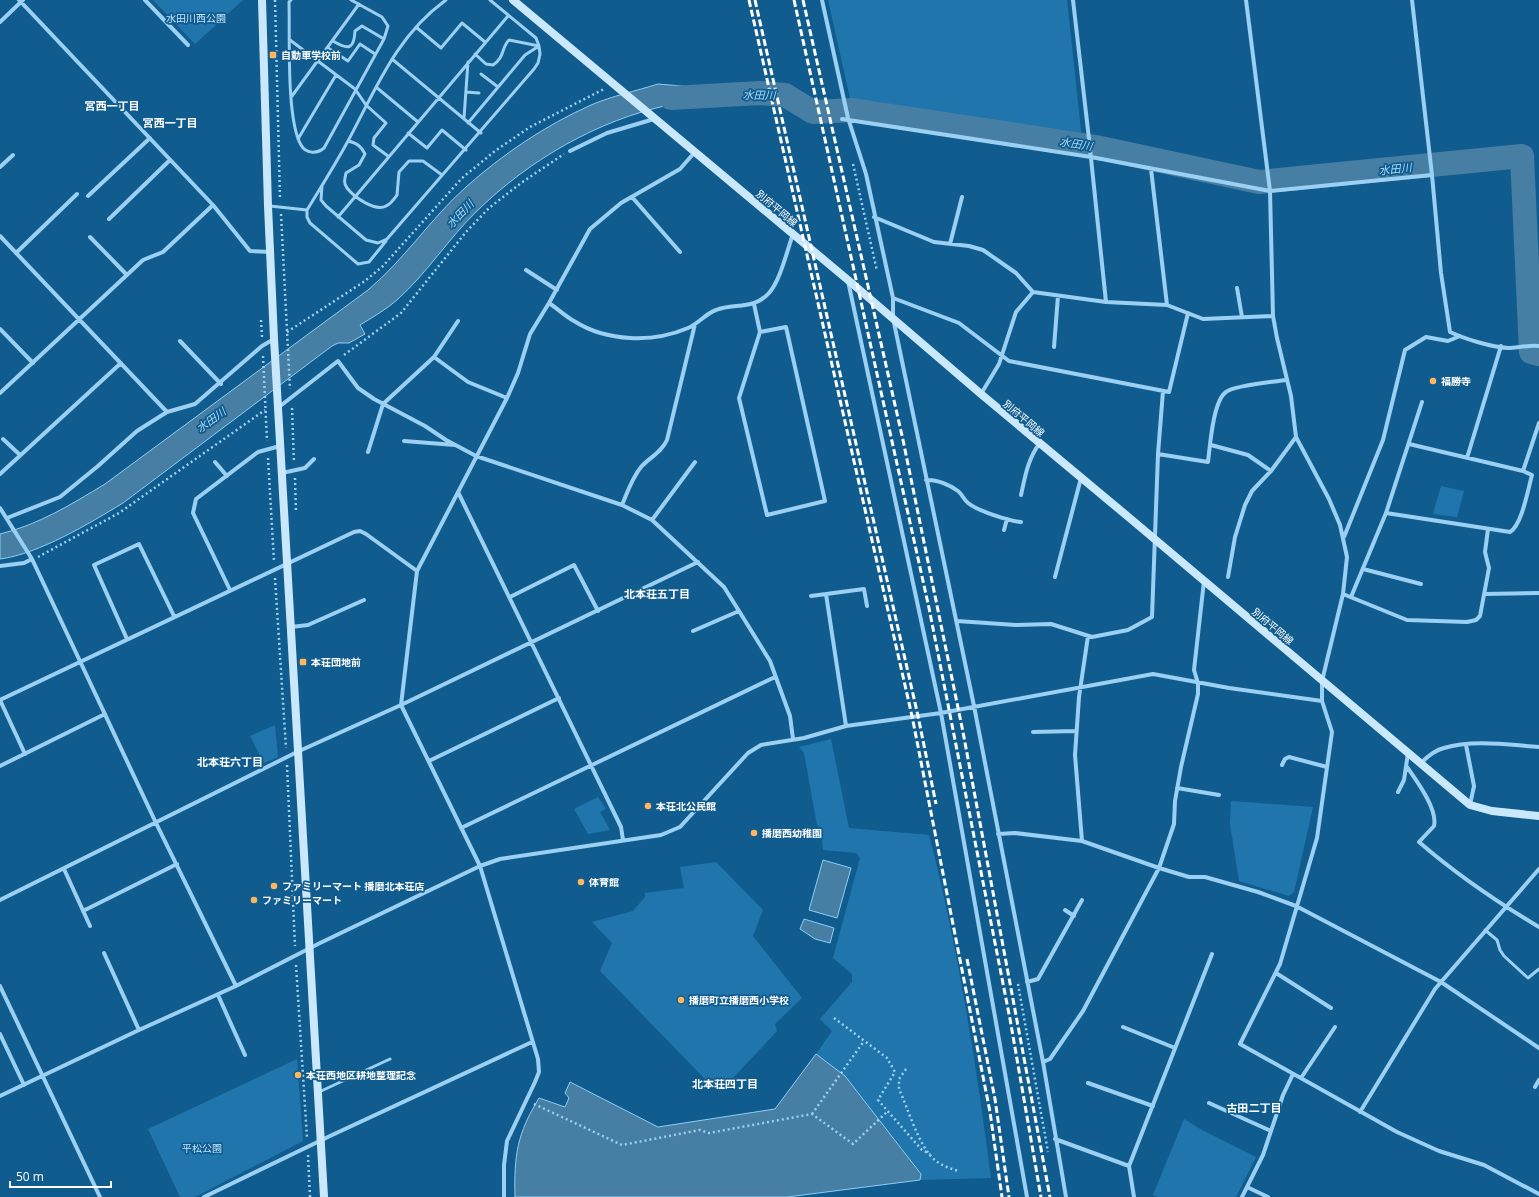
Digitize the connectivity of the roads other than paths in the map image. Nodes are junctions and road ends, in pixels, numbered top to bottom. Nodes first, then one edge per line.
1 (145, 0) edge
2 (262, 0) edge
3 (291, 0) edge
4 (351, 0) edge
5 (446, 0) edge
6 (490, 0) edge
7 (513, 0) edge
8 (822, 0) edge
9 (1073, 0) edge
10 (1246, 0) edge
11 (1412, 0) edge
12 (21, 1) edge
13 (359, 4) junction
14 (508, 16) junction
15 (0, 22) edge
16 (416, 27) junction
17 (384, 39) junction
18 (290, 40) junction
19 (332, 41) junction
20 (485, 42) junction
21 (188, 45) dead end
22 (539, 46) junction
23 (328, 48) junction
24 (375, 54) junction
25 (475, 54) junction
26 (392, 59) junction
27 (318, 60) junction
28 (468, 62) junction
29 (481, 74) dead end
30 (336, 75) junction
31 (376, 87) junction
32 (498, 88) junction
33 (355, 89) junction
34 (466, 92) junction
35 (479, 93) dead end
36 (291, 97) junction
37 (438, 98) junction
38 (366, 105) junction
39 (464, 118) junction
40 (655, 119) junction
41 (842, 119) dead end
42 (849, 119) junction
43 (418, 122) junction
44 (468, 123) junction
45 (408, 133) junction
46 (481, 133) junction
47 (150, 138) junction
48 (298, 139) junction
49 (348, 141) junction
50 (466, 150) junction
51 (570, 151) road end
52 (694, 153) junction
53 (13, 155) dead end
54 (388, 156) junction
55 (1091, 157) junction
56 (170, 160) junction
57 (0, 167) edge
58 (1151, 169) junction
59 (442, 175) junction
60 (1432, 175) junction
61 (322, 186) junction
62 (1270, 192) junction
63 (77, 194) dead end
64 (88, 196) dead end
65 (356, 196) junction
66 (962, 197) dead end
67 (632, 198) junction
68 (213, 205) junction
69 (268, 206) junction
70 (307, 210) junction
71 (338, 217) junction
72 (874, 217) junction
73 (109, 219) dead end
74 (793, 234) junction
75 (0, 236) edge
76 (90, 237) dead end
77 (387, 239) junction
78 (950, 244) junction
79 (271, 252) junction
80 (680, 252) dead end
81 (16, 253) junction
82 (526, 270) dead end
83 (127, 275) junction
84 (848, 280) junction
85 (1237, 288) dead end
86 (557, 290) junction
87 (1033, 292) junction
88 (1058, 296) junction
89 (893, 298) junction
90 (1106, 302) junction
91 (549, 303) junction
92 (754, 304) junction
93 (1167, 305) junction
94 (1188, 313) junction
95 (1273, 316) junction
96 (893, 318) junction
97 (1242, 318) junction
98 (79, 320) junction
99 (458, 321) dead end
100 (695, 324) junction
101 (0, 329) edge
102 (760, 332) junction
103 (1460, 336) junction
104 (274, 339) junction
105 (180, 341) dead end
106 (1538, 345) edge
107 (1501, 346) junction
108 (1054, 347) dead end
109 (1002, 355) junction
110 (434, 357) junction
111 (33, 363) junction
112 (121, 363) junction
113 (1286, 380) junction
114 (221, 384) junction
115 (1163, 391) junction
116 (0, 393) edge
117 (980, 394) junction
118 (507, 398) junction
119 (1422, 402) dead end
120 (383, 404) junction
121 (279, 407) junction
122 (167, 412) junction
123 (1539, 423) edge
124 (1296, 437) junction
125 (4, 438) dead end
126 (404, 441) dead end
127 (1040, 443) junction
128 (1408, 444) junction
129 (455, 445) junction
130 (1211, 445) junction
131 (281, 446) junction
132 (368, 452) dead end
133 (1158, 454) junction
134 (20, 456) junction
135 (476, 456) junction
136 (1467, 458) junction
137 (314, 459) dead end
138 (215, 462) dead end
139 (695, 462) dead end
140 (1271, 471) junction
141 (1523, 471) junction
142 (0, 474) edge
143 (282, 474) junction
144 (227, 476) junction
145 (1082, 478) junction
146 (926, 480) junction
147 (458, 492) junction
148 (1021, 495) dead end
149 (622, 505) junction
150 (0, 508) edge
151 (1386, 513) junction
152 (7, 518) junction
153 (1007, 519) junction
154 (652, 520) junction
155 (1021, 522) dead end
156 (1488, 529) junction
157 (1004, 530) dead end
158 (1343, 538) junction
159 (1155, 540) junction
160 (32, 559) junction
161 (288, 562) junction
162 (698, 562) junction
163 (0, 566) edge
164 (1363, 569) junction
165 (417, 571) junction
166 (1055, 577) dead end
167 (1228, 577) dead end
168 (1204, 581) junction
169 (1421, 584) dead end
170 (230, 590) junction
171 (1539, 593) edge
172 (826, 594) junction
173 (1343, 594) junction
174 (1484, 594) junction
175 (811, 596) dead end
176 (510, 597) junction
177 (1351, 597) junction
178 (364, 600) dead end
179 (867, 606) dead end
180 (598, 610) junction
181 (739, 610) junction
182 (174, 616) junction
183 (956, 621) junction
184 (291, 627) junction
185 (693, 631) dead end
186 (1088, 636) junction
187 (127, 639) junction
188 (532, 643) junction
189 (80, 661) junction
190 (776, 677) junction
191 (1322, 681) junction
192 (1198, 683) junction
193 (1081, 687) junction
194 (559, 698) junction
195 (0, 700) edge
196 (1322, 701) junction
197 (401, 705) junction
198 (974, 706) junction
199 (941, 713) junction
200 (106, 714) junction
201 (846, 726) junction
202 (1076, 731) junction
203 (1033, 732) dead end
204 (794, 739) junction
205 (1466, 744) junction
206 (1539, 747) edge
207 (297, 752) junction
208 (1408, 753) junction
209 (25, 754) junction
210 (429, 761) junction
211 (1421, 763) junction
212 (591, 765) junction
213 (1282, 765) dead end
214 (0, 766) edge
215 (1327, 767) junction
216 (1406, 767) junction
217 (1177, 788) junction
218 (1398, 792) dead end
219 (1219, 795) dead end
220 (1470, 805) junction
221 (1539, 816) edge
222 (156, 823) junction
223 (461, 828) junction
224 (998, 834) junction
225 (623, 840) junction
226 (1082, 841) junction
227 (176, 864) junction
228 (480, 866) junction
229 (1159, 868) junction
230 (1539, 868) edge
231 (64, 869) junction
232 (0, 900) edge
233 (1082, 900) dead end
234 (1296, 906) junction
235 (1505, 906) junction
236 (1065, 910) dead end
237 (83, 911) junction
238 (1074, 916) junction
239 (90, 926) dead end
240 (1539, 927) edge
241 (1485, 930) junction
242 (309, 949) junction
243 (104, 953) dead end
244 (1212, 954) dead end
245 (1539, 968) edge
246 (1276, 973) junction
247 (1028, 982) junction
248 (1441, 982) junction
249 (0, 986) edge
250 (236, 986) junction
251 (218, 995) junction
252 (1330, 1008) dead end
253 (1123, 1027) dead end
254 (1335, 1027) dead end
255 (139, 1030) junction
256 (0, 1034) edge
257 (532, 1042) junction
258 (1175, 1048) junction
259 (1539, 1048) edge
260 (245, 1055) dead end
261 (390, 1059) dead end
262 (1043, 1062) junction
263 (1293, 1074) junction
264 (43, 1076) junction
265 (1301, 1078) junction
266 (1539, 1080) edge
267 (1088, 1083) dead end
268 (24, 1085) junction
269 (1535, 1087) dead end
270 (318, 1093) junction
271 (0, 1096) edge
272 (1209, 1103) dead end
273 (1153, 1106) junction
274 (1360, 1112) junction
275 (1271, 1131) junction
276 (1055, 1139) junction
277 (321, 1141) junction
278 (1129, 1166) junction
279 (1247, 1187) junction
280 (1539, 1192) edge
281 (100, 1197) edge
282 (204, 1197) edge
283 (324, 1197) edge
284 (504, 1197) edge
285 (1027, 1197) edge
286 (1066, 1197) edge
287 (1134, 1197) edge
288 (1242, 1197) edge
289 (1268, 1197) edge

1 - 21 street
2 - 69 main road
3 - 18 lane
4 - 13 lane
5 - 16 lane
6 - 14 lane
7 - 40 main road, 別府平岡線
8 - 42 street
9 - 55 street
10 - 62 street
11 - 60 street
12 - 15 street
12 - 47 street
13 - 17 lane
13 - 19 lane
14 - 20 lane
14 - 22 lane
16 - 20 lane
16 - 26 lane
17 - 19 lane
17 - 24 lane
18 - 27 lane
18 - 36 lane
19 - 23 lane
20 - 25 lane
22 - 25 lane
22 - 32 lane
22 - 46 lane
23 - 24 lane
23 - 27 lane
24 - 33 lane
25 - 28 lane
26 - 31 lane
26 - 37 lane
27 - 30 lane
27 - 36 lane
28 - 34 lane
28 - 37 lane
29 - 32 lane
30 - 33 lane
30 - 48 lane
31 - 38 lane
31 - 43 lane
32 - 44 lane
33 - 38 lane
33 - 48 lane
34 - 35 lane
34 - 39 lane
36 - 48 lane
37 - 39 lane
37 - 43 lane
38 - 49 lane
38 - 54 lane
39 - 44 lane
40 - 51 street
40 - 52 main road, 別府平岡線
41 - 42 street
42 - 55 street
42 - 72 street
43 - 45 lane
44 - 46 lane
45 - 50 lane
45 - 54 lane
46 - 50 lane
47 - 56 street
47 - 64 street
49 - 61 lane
49 - 65 lane
50 - 59 lane
52 - 67 street
52 - 74 main road, 別府平岡線
53 - 57 street
54 - 65 lane
55 - 58 street
55 - 90 street
56 - 68 street
56 - 73 street
58 - 62 street
58 - 93 street
59 - 65 lane
59 - 77 lane
60 - 62 street
60 - 103 street
61 - 70 lane
61 - 71 lane
62 - 95 street
63 - 81 street
65 - 71 lane
66 - 78 street
67 - 80 street
67 - 86 street
68 - 79 street
68 - 83 street
69 - 70 lane
69 - 79 main road
70 - 77 lane
71 - 77 lane
72 - 78 street
72 - 89 street
74 - 84 main road, 別府平岡線
74 - 92 street
75 - 81 street
76 - 83 street
78 - 87 street
79 - 104 main road
81 - 98 street
82 - 86 street
83 - 98 street
84 - 96 main road, 別府平岡線
84 - 199 street
85 - 97 street
86 - 91 street
87 - 88 street
87 - 109 street
88 - 90 street
88 - 108 street
89 - 96 street
89 - 109 street
90 - 93 street
91 - 100 street
91 - 118 street
92 - 100 street
92 - 102 street
93 - 94 street
94 - 97 street
94 - 115 street
95 - 97 street
95 - 113 street
96 - 117 main road, 別府平岡線
96 - 146 street
98 - 111 street
98 - 112 street
99 - 110 street
100 - 149 street
101 - 111 street
102 - 102 street
103 - 107 street
103 - 158 street
104 - 114 street
104 - 121 main road
105 - 114 street
106 - 107 street
107 - 136 street
109 - 115 street
109 - 117 street
110 - 118 street
110 - 120 street
111 - 116 street
112 - 122 street
112 - 134 street
113 - 124 street
113 - 130 street
114 - 122 street
115 - 133 street
117 - 127 main road, 別府平岡線
118 - 135 street
119 - 128 street
120 - 121 street
120 - 129 street
120 - 132 street
121 - 131 main road
122 - 152 street
123 - 141 street
124 - 140 street
124 - 158 street
125 - 134 street
126 - 129 street
127 - 145 main road, 別府平岡線
127 - 148 street
128 - 136 street
128 - 151 street
129 - 135 street
130 - 133 street
130 - 140 street
131 - 143 main road
131 - 144 street
133 - 159 street
134 - 142 street
135 - 147 street
135 - 149 street
136 - 141 street
137 - 143 street
138 - 144 street
139 - 154 street
140 - 167 street
141 - 156 street
143 - 161 main road
144 - 170 street
145 - 159 main road, 別府平岡線
145 - 166 street
146 - 153 street
146 - 183 street
147 - 165 street
147 - 176 street
149 - 154 street
150 - 152 street
151 - 156 street
151 - 164 street
152 - 160 street
153 - 155 street
153 - 157 street
154 - 162 street
156 - 174 street
158 - 173 street
159 - 168 main road, 別府平岡線
159 - 186 street
160 - 163 street
160 - 189 street
161 - 165 street
161 - 170 street
161 - 184 main road
162 - 180 street
162 - 181 street
164 - 169 street
164 - 177 street
165 - 197 street
168 - 191 main road, 別府平岡線
168 - 192 street
170 - 182 street
171 - 174 street
172 - 175 street
172 - 179 street
172 - 201 street
173 - 177 street
173 - 191 street
174 - 177 street
176 - 180 street
176 - 188 street
178 - 184 street
180 - 188 street
181 - 185 street
181 - 190 street
182 - 187 street
182 - 187 street
183 - 186 street
183 - 198 street
184 - 207 main road
186 - 193 street
187 - 189 street
188 - 194 street
188 - 197 street
189 - 195 street
189 - 200 street
190 - 204 street
190 - 212 street
191 - 196 street
191 - 208 main road, 別府平岡線
192 - 193 street
192 - 196 street
192 - 217 street
193 - 198 street
193 - 202 street
194 - 210 street
194 - 212 street
195 - 209 street
196 - 215 street
197 - 207 street
197 - 210 street
198 - 199 street
198 - 224 street
199 - 201 street
199 - 285 street
200 - 209 street
200 - 222 street
201 - 204 street
202 - 203 street
202 - 226 street
204 - 225 street
205 - 206 street
205 - 211 street
205 - 220 street
207 - 222 street
207 - 242 main road
208 - 211 main road, 別府平岡線
208 - 216 street
209 - 214 street
210 - 223 street
211 - 220 main road, 別府平岡線
212 - 223 street
212 - 225 street
213 - 215 street
215 - 234 street
216 - 218 street
216 - 235 street
217 - 219 street
217 - 229 street
220 - 221 main road, 別府平岡線
222 - 227 street
222 - 231 street
223 - 228 street
224 - 226 street
224 - 247 street
225 - 228 street
226 - 229 street
227 - 237 street
227 - 250 street
228 - 242 street
228 - 257 street
229 - 234 street
229 - 262 street
230 - 235 street
231 - 232 street
231 - 237 street
233 - 238 street
234 - 246 street
234 - 248 street
235 - 240 street
235 - 241 street
236 - 238 street
237 - 239 street
238 - 247 street
241 - 245 lane
241 - 248 street
242 - 250 street
242 - 270 main road
243 - 255 street
244 - 258 street
246 - 252 street
246 - 263 street
247 - 262 street
248 - 259 street
248 - 274 street
249 - 264 street
250 - 251 street
251 - 255 street
251 - 260 street
253 - 258 street
254 - 265 street
255 - 264 street
256 - 268 street
257 - 277 street
257 - 284 street
258 - 273 street
261 - 270 lane
262 - 276 street
263 - 265 street
263 - 275 street
264 - 268 street
264 - 281 street
265 - 274 street
266 - 269 street
267 - 273 street
268 - 271 street
270 - 277 main road
272 - 275 street
273 - 278 street
274 - 280 street
275 - 279 street
276 - 278 street
276 - 286 street
277 - 282 street
277 - 283 main road
278 - 287 street
279 - 288 street
279 - 289 street

